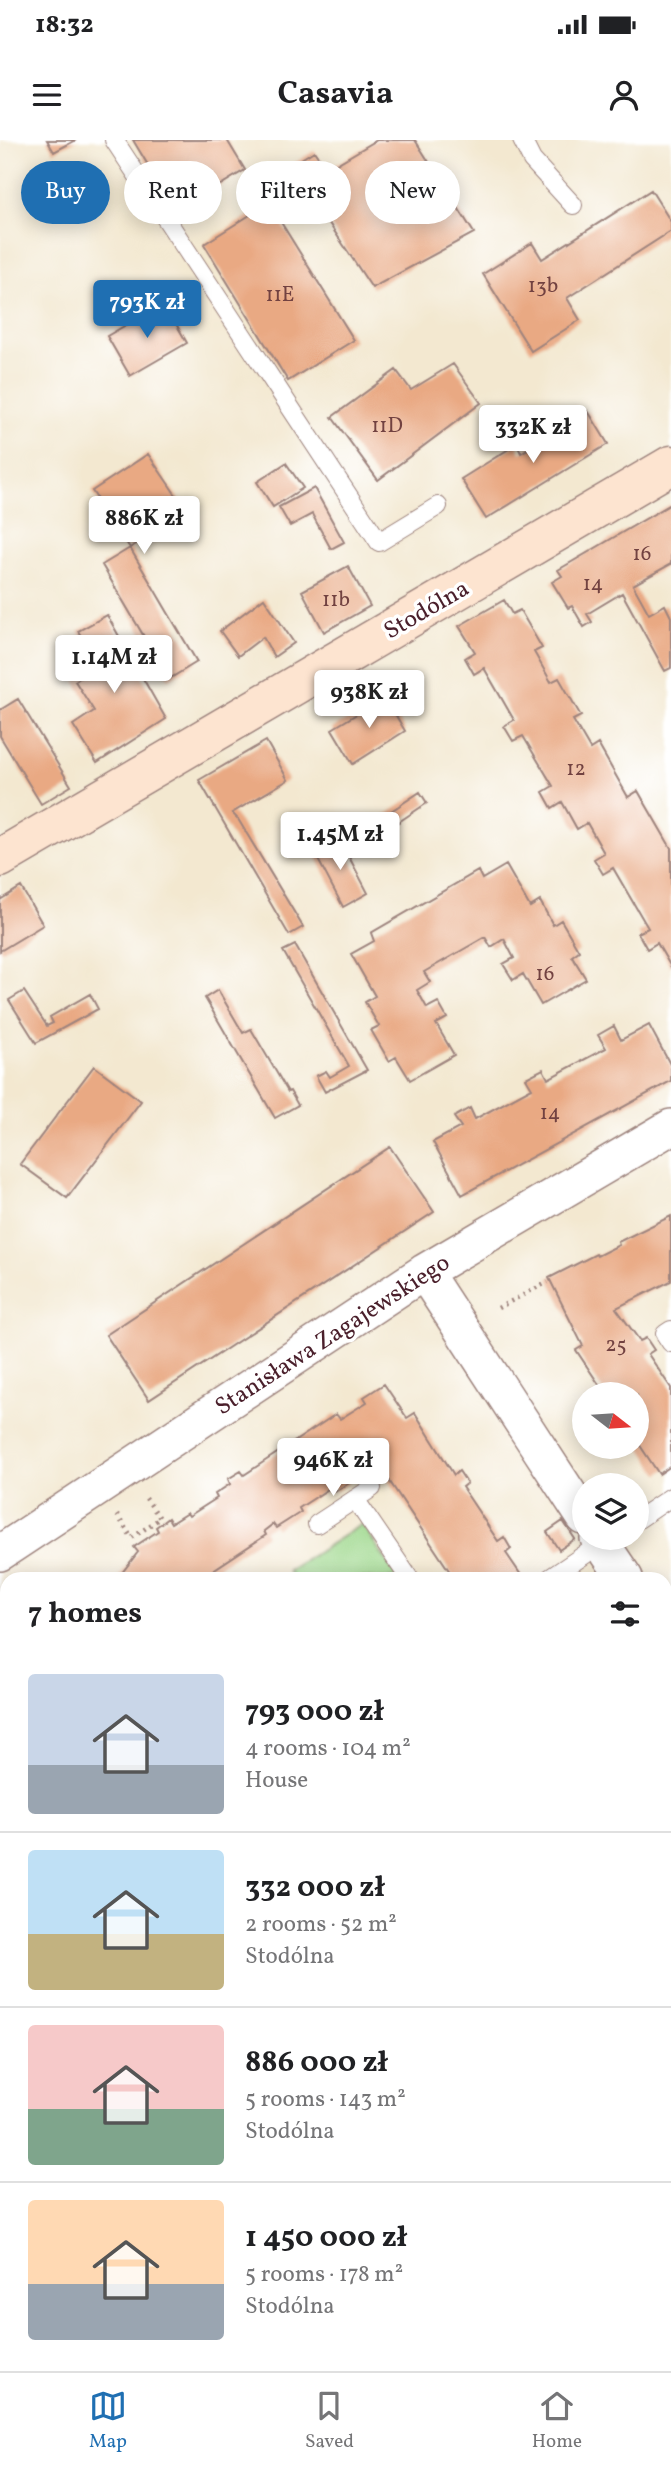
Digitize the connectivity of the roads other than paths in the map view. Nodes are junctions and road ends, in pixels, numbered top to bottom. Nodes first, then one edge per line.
1 (114, 140) edge
2 (522, 140) edge
3 (573, 205) dead end
4 (671, 465) edge
5 (438, 506) dead end
6 (0, 858) edge
7 (671, 1127) edge
8 (424, 1272) junction
9 (671, 1331) edge
10 (671, 1343) edge
11 (372, 1488) dead end
12 (572, 1494) edge
13 (671, 1497) edge
14 (355, 1499) junction
15 (649, 1512) edge
16 (317, 1524) dead end
17 (581, 1550) edge
18 (608, 1550) edge
19 (0, 1553) edge
20 (406, 1572) edge
21 (557, 1572) edge
22 (621, 1572) edge

1 - 5 lane
2 - 3 lane
4 - 6 street, Stodólna
7 - 8 street, Stanisława Zagajewskiego
8 - 12 street
8 - 19 street, Stanisława Zagajewskiego
9 - 10 lane
11 - 14 lane
13 - 15 lane
14 - 16 lane
14 - 20 lane
17 - 21 lane
18 - 22 street

